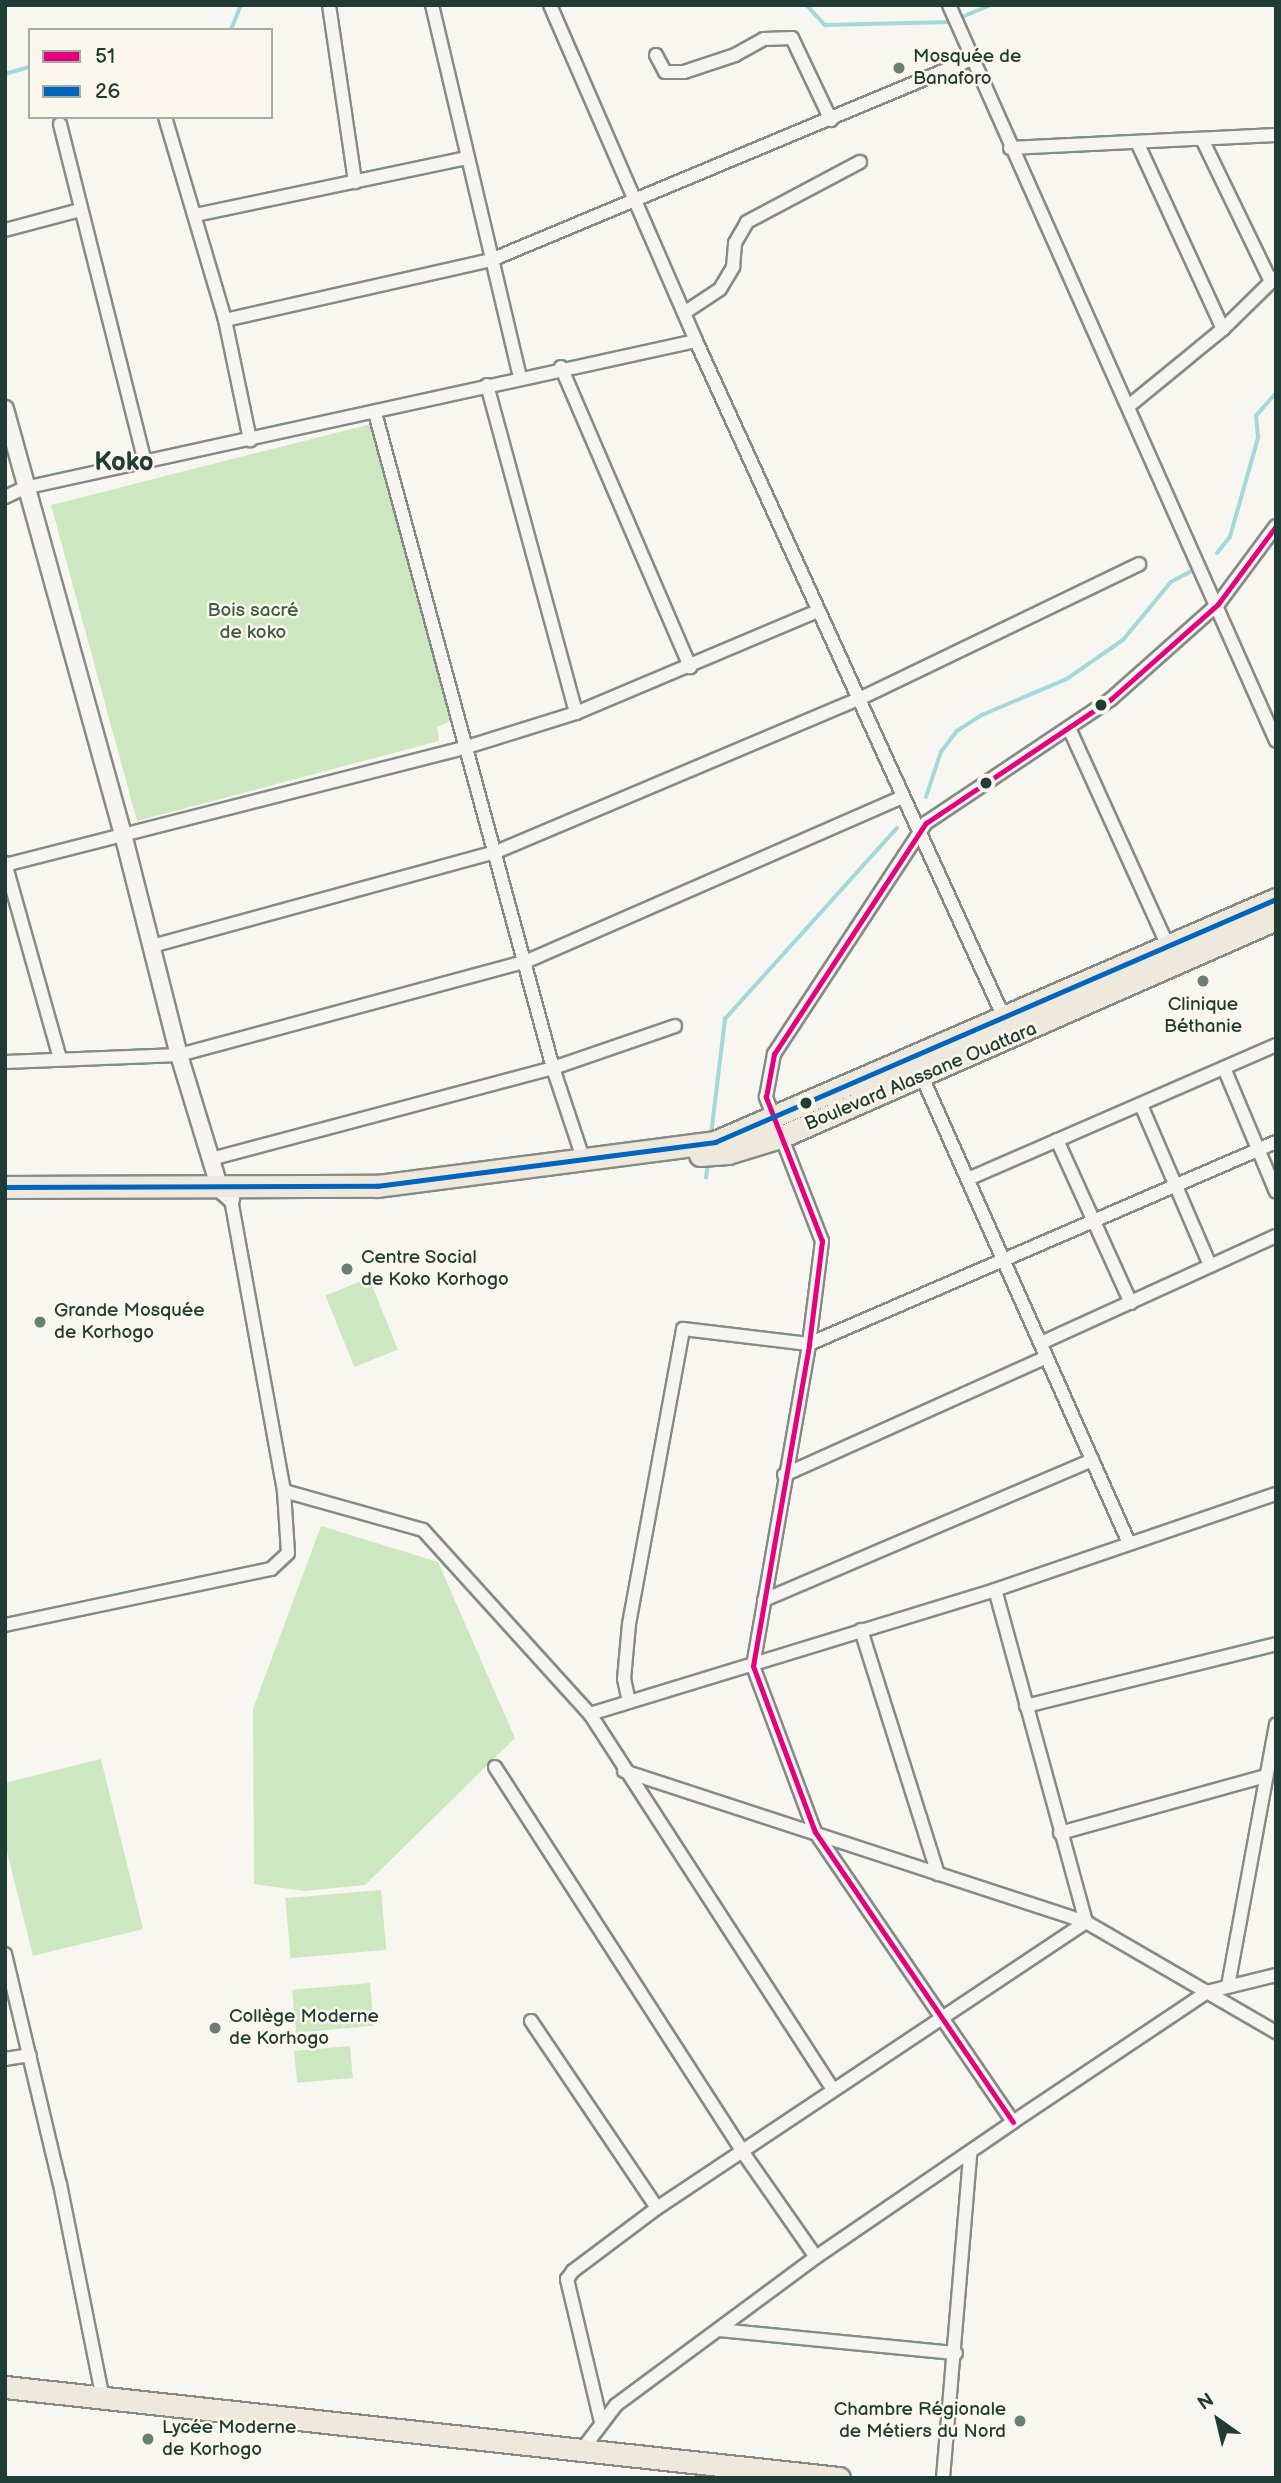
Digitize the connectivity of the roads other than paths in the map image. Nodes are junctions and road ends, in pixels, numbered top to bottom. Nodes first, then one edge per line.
1 (329, 5) edge
2 (432, 5) edge
3 (550, 5) edge
4 (950, 8) edge
5 (656, 55) dead end
6 (972, 59) junction
7 (166, 119) edge
8 (831, 120) junction
9 (60, 124) dead end
10 (1276, 135) edge
11 (1202, 139) junction
12 (1137, 142) junction
13 (1010, 148) junction
14 (466, 158) junction
15 (860, 162) dead end
16 (355, 182) junction
17 (636, 203) junction
18 (80, 210) junction
19 (196, 215) junction
20 (5, 230) edge
21 (491, 260) junction
22 (1273, 280) edge
23 (684, 313) junction
24 (225, 320) junction
25 (1223, 329) junction
26 (695, 341) junction
27 (561, 367) junction
28 (520, 377) junction
29 (487, 385) junction
30 (1130, 405) junction
31 (5, 409) edge
32 (375, 414) junction
33 (250, 440) junction
34 (145, 462) junction
35 (24, 488) junction
36 (5, 497) edge
37 (1276, 526) edge
38 (1139, 564) dead end
39 (1218, 604) junction
40 (818, 611) junction
41 (690, 667) junction
42 (859, 699) junction
43 (576, 713) junction
44 (1069, 728) junction
45 (1276, 741) edge
46 (467, 747) junction
47 (903, 797) junction
48 (123, 834) junction
49 (918, 837) junction
50 (496, 852) junction
51 (5, 864) edge
52 (1276, 899) edge
53 (1276, 919) edge
54 (152, 946) junction
55 (1171, 956) junction
56 (527, 961) junction
57 (1003, 1017) junction
58 (674, 1026) dead end
59 (1013, 1038) junction
60 (1276, 1045) edge
61 (179, 1055) junction
62 (914, 1057) junction
63 (60, 1059) junction
64 (5, 1062) edge
65 (553, 1068) junction
66 (1224, 1068) junction
67 (922, 1077) junction
68 (1141, 1105) junction
69 (779, 1126) junction
70 (1056, 1140) junction
71 (1276, 1142) edge
72 (703, 1149) junction
73 (1258, 1150) junction
74 (211, 1159) junction
75 (588, 1161) junction
76 (968, 1179) junction
77 (1176, 1186) junction
78 (5, 1187) edge
79 (1276, 1192) edge
80 (225, 1194) junction
81 (5, 1199) edge
82 (1092, 1221) junction
83 (1276, 1236) edge
84 (1003, 1258) junction
85 (1210, 1265) junction
86 (1131, 1303) junction
87 (1041, 1343) junction
88 (809, 1344) junction
89 (1047, 1357) junction
90 (1092, 1460) junction
91 (784, 1475) junction
92 (284, 1491) junction
93 (1276, 1494) edge
94 (1129, 1543) junction
95 (995, 1590) junction
96 (764, 1600) junction
97 (5, 1625) edge
98 (861, 1630) junction
99 (1276, 1644) edge
100 (753, 1666) junction
101 (629, 1702) junction
102 (1026, 1706) junction
103 (590, 1714) junction
104 (1276, 1724) edge
105 (495, 1767) dead end
106 (624, 1771) junction
107 (1266, 1776) junction
108 (814, 1832) junction
109 (1060, 1833) junction
110 (938, 1874) junction
111 (1086, 1922) junction
112 (5, 1954) edge
113 (1276, 1975) edge
114 (1228, 1986) junction
115 (1207, 1992) junction
116 (944, 2017) junction
117 (531, 2021) dead end
118 (1276, 2032) edge
119 (30, 2055) junction
120 (5, 2059) edge
121 (833, 2089) junction
122 (1013, 2122) junction
123 (743, 2151) junction
124 (970, 2154) junction
125 (657, 2207) junction
126 (816, 2257) junction
127 (720, 2330) junction
128 (956, 2353) junction
129 (5, 2387) edge
130 (103, 2399) junction
131 (601, 2422) junction
132 (580, 2452) junction
133 (839, 2478) edge
134 (943, 2478) edge

1 - 16 street
2 - 14 street
3 - 17 street
4 - 6 street
5 - 8 street
6 - 8 street
6 - 13 street
7 - 19 street
8 - 17 street
9 - 18 street
10 - 11 street
11 - 12 street
11 - 22 street
12 - 13 street
12 - 25 street
13 - 30 street
14 - 16 street
14 - 21 street
15 - 23 street
16 - 19 street
17 - 21 street
17 - 23 street
18 - 20 street
18 - 34 street
19 - 24 street
21 - 24 street
21 - 28 street
22 - 25 street
23 - 26 street
24 - 33 street
25 - 30 street
26 - 27 street
26 - 40 street
27 - 28 street
27 - 41 street
28 - 29 street
29 - 32 street
29 - 43 street
30 - 39 street
31 - 35 street
32 - 33 street
32 - 46 street
33 - 34 street
34 - 35 street
35 - 36 street
35 - 48 street
37 - 39 street
38 - 42 street
39 - 44 street
39 - 45 street
40 - 41 street
40 - 42 street
41 - 43 street
42 - 47 street
42 - 50 street
43 - 46 street
44 - 49 street
44 - 55 street
46 - 48 street
46 - 50 street
47 - 49 street
47 - 56 street
48 - 51 street
48 - 54 street
49 - 57 street
49 - 69 street
50 - 54 street
50 - 56 street
51 - 63 street
52 - 55 main road, Boulevard Alassane Ouattara
53 - 55 main road, Boulevard Alassane Ouattara
54 - 61 street
55 - 57 main road, Boulevard Alassane Ouattara
55 - 59 main road, Boulevard Alassane Ouattara
56 - 61 street
56 - 65 street
57 - 59 street
57 - 62 main road, Boulevard Alassane Ouattara
58 - 65 street
59 - 67 main road, Boulevard Alassane Ouattara
60 - 66 street
61 - 63 street
61 - 74 street
62 - 67 street
62 - 69 main road, Boulevard Alassane Ouattara
63 - 64 street
65 - 74 street
65 - 75 street
66 - 68 street
66 - 73 street
67 - 69 main road, Boulevard Alassane Ouattara
67 - 76 street
68 - 70 street
68 - 77 street
69 - 72 main road, Boulevard Alassane Ouattara
69 - 72 main road, Boulevard Alassane Ouattara
69 - 88 street
70 - 76 street
70 - 82 street
71 - 73 street
72 - 75 main road, Boulevard Alassane Ouattara
73 - 77 street
73 - 79 street
74 - 80 street
75 - 80 main road, Boulevard Alassane Ouattara
76 - 84 street
77 - 82 street
77 - 85 street
78 - 80 main road, Boulevard Alassane Ouattara
80 - 81 main road, Boulevard Alassane Ouattara
80 - 92 street
82 - 84 street
82 - 86 street
83 - 85 street
84 - 87 street
84 - 88 street
85 - 86 street
86 - 87 street
87 - 89 street
88 - 91 street
88 - 101 street
89 - 90 street
89 - 91 street
90 - 94 street
90 - 96 street
91 - 96 street
92 - 97 street
92 - 103 street
93 - 94 street
94 - 95 street
95 - 98 street
95 - 102 street
96 - 100 street
98 - 100 street
98 - 110 street
99 - 102 street
100 - 101 street
100 - 108 street
101 - 103 street
102 - 109 street
103 - 106 street
104 - 107 street
105 - 123 street
106 - 108 street
106 - 121 street
107 - 109 street
107 - 114 street
108 - 110 street
108 - 116 street
109 - 111 street
110 - 111 street
111 - 115 street
111 - 116 street
112 - 119 street
113 - 114 street
114 - 115 street
115 - 118 street
115 - 122 street
116 - 121 street
116 - 122 street
117 - 125 street
119 - 120 street
119 - 130 street
121 - 123 street
122 - 124 street
123 - 125 street
123 - 126 street
124 - 126 street
124 - 128 street
125 - 131 street
126 - 127 street
127 - 128 street
127 - 131 street
128 - 134 street
129 - 130 main road
130 - 132 main road
131 - 132 street
132 - 133 main road

